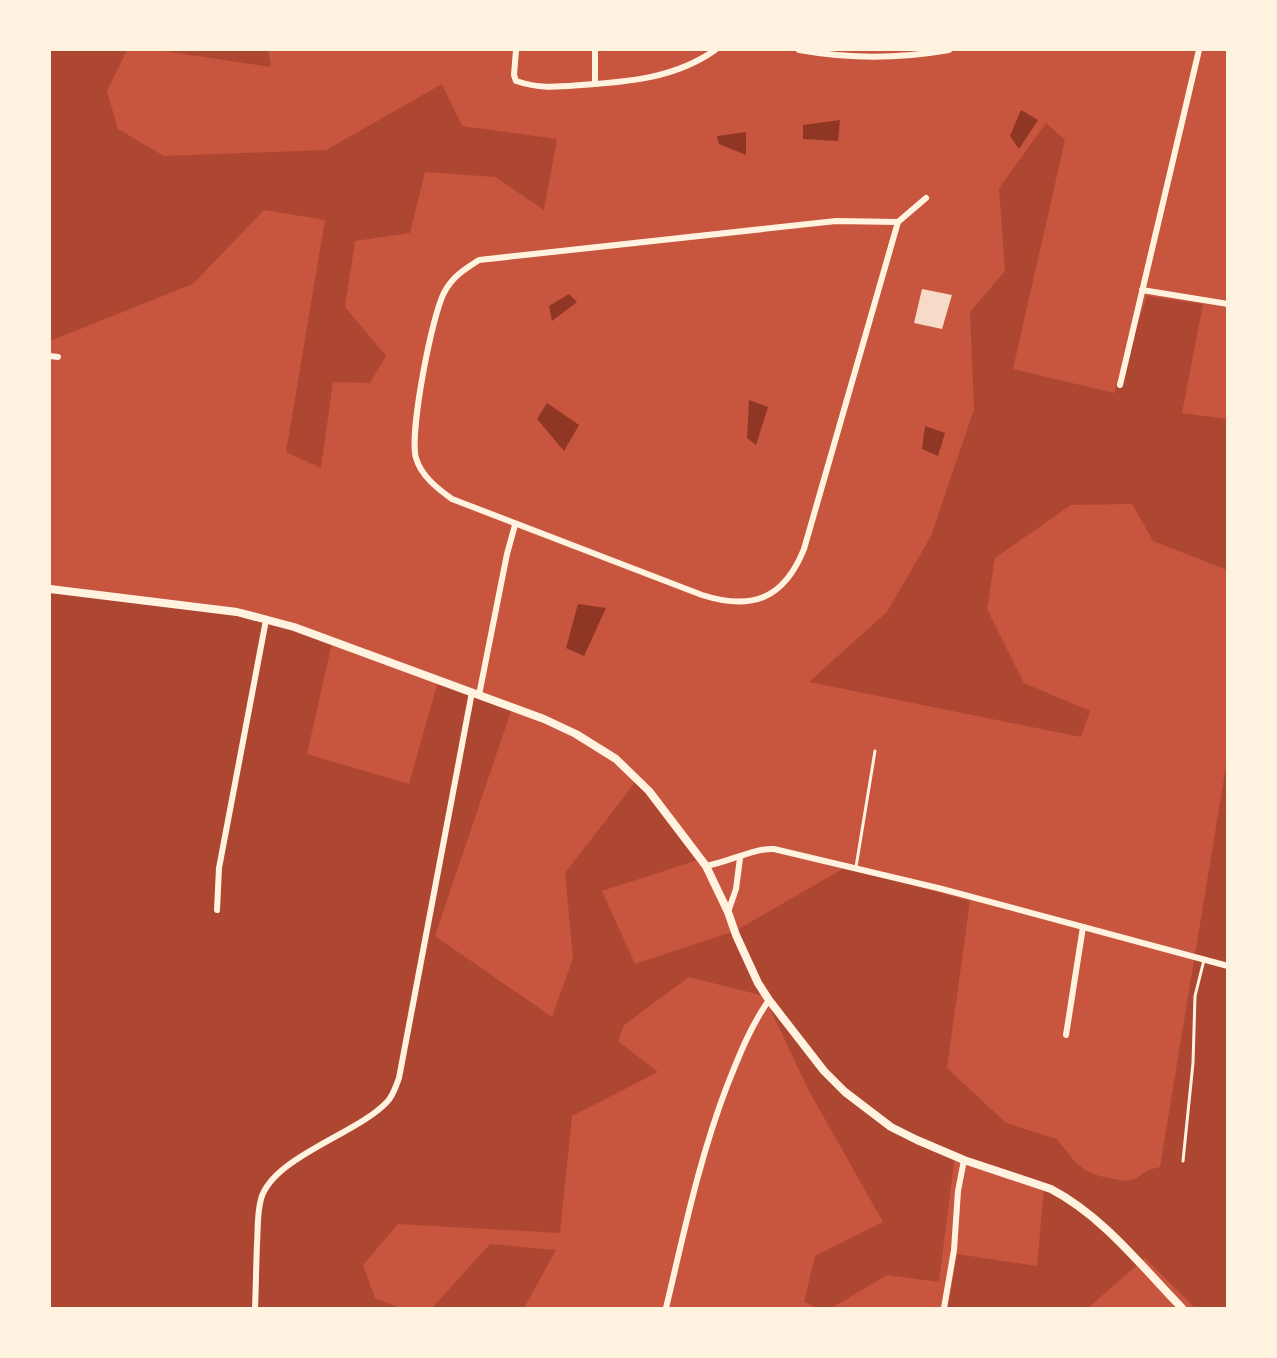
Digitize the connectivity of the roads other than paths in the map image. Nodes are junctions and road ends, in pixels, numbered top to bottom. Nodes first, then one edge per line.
1 (516, 50) edge
2 (595, 50) edge
3 (715, 50) edge
4 (724, 50) edge
5 (799, 50) edge
6 (949, 50) edge
7 (1199, 50) edge
8 (595, 84) junction
9 (926, 198) dead end
10 (898, 222) junction
11 (1142, 290) junction
12 (1227, 304) edge
13 (50, 356) edge
14 (58, 357) dead end
15 (1120, 385) dead end
16 (515, 525) junction
17 (50, 589) edge
18 (266, 620) junction
19 (475, 694) junction
20 (875, 751) dead end
21 (740, 858) junction
22 (706, 866) junction
23 (856, 868) junction
24 (217, 910) dead end
25 (728, 912) junction
26 (1083, 927) junction
27 (1204, 960) junction
28 (1227, 966) edge
29 (770, 1000) junction
30 (1066, 1035) dead end
31 (964, 1160) junction
32 (1183, 1161) dead end
33 (255, 1308) edge
34 (666, 1308) edge
35 (944, 1308) edge
36 (1182, 1308) edge

1 - 8 street
2 - 8 street
3 - 4 street
3 - 8 street
5 - 6 street
7 - 11 street
9 - 10 street
10 - 16 street
10 - 16 street
11 - 12 street
11 - 15 street
13 - 14 street
16 - 19 street
17 - 18 street
18 - 19 street
18 - 24 street
19 - 22 street
19 - 33 street
20 - 23 lane
21 - 22 street
21 - 23 street
21 - 25 street
22 - 25 street
23 - 26 street
25 - 29 street
26 - 27 street
26 - 30 street
27 - 28 street
27 - 32 lane
29 - 31 street
29 - 34 street
31 - 35 street
31 - 36 street

